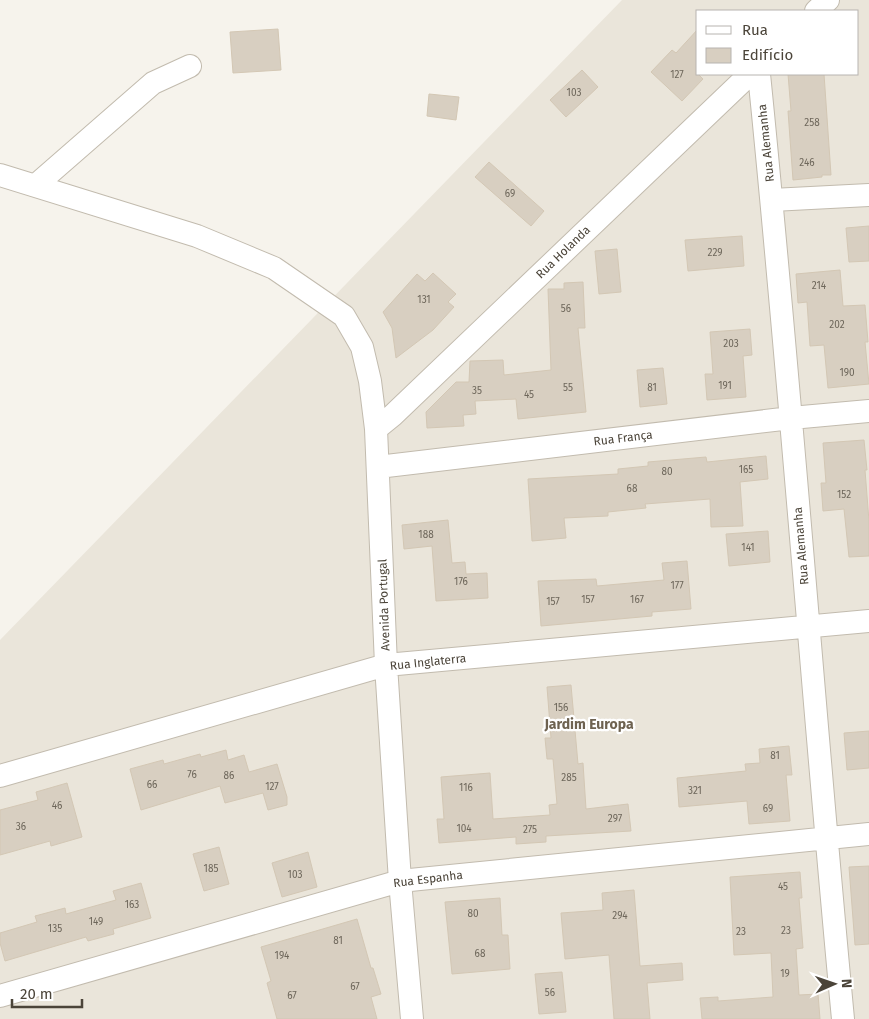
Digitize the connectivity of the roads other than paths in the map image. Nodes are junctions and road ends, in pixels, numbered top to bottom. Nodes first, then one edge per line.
1 (828, 0) edge
2 (817, 10) edge
3 (190, 66) dead end
4 (749, 75) edge
5 (759, 75) edge
6 (0, 175) edge
7 (36, 185) junction
8 (869, 195) edge
9 (772, 200) junction
10 (869, 411) edge
11 (791, 418) junction
12 (376, 429) junction
13 (378, 468) junction
14 (869, 621) edge
15 (808, 626) junction
16 (386, 665) junction
17 (0, 776) edge
18 (869, 834) edge
19 (826, 838) junction
20 (400, 880) junction
21 (0, 996) edge
22 (412, 1019) edge
23 (843, 1019) edge

1 - 2 street
3 - 7 street
4 - 12 street, Rua Holanda
5 - 9 street, Rua Alemanha
6 - 7 street
7 - 12 street, Avenida Portugal
8 - 9 street
9 - 11 street, Rua Alemanha
10 - 11 street, Rua França
11 - 13 street, Rua França
11 - 15 street, Rua Alemanha
12 - 13 street, Avenida Portugal
13 - 16 street, Avenida Portugal
14 - 15 street, Rua Inglaterra
15 - 16 street, Rua Inglaterra
15 - 19 street, Rua Alemanha
16 - 17 street, Rua Inglaterra
16 - 20 street, Avenida Portugal
18 - 19 street, Rua Espanha
19 - 20 street, Rua Espanha
19 - 23 street, Rua Alemanha
20 - 21 street, Rua Espanha
20 - 22 street, Avenida Portugal

